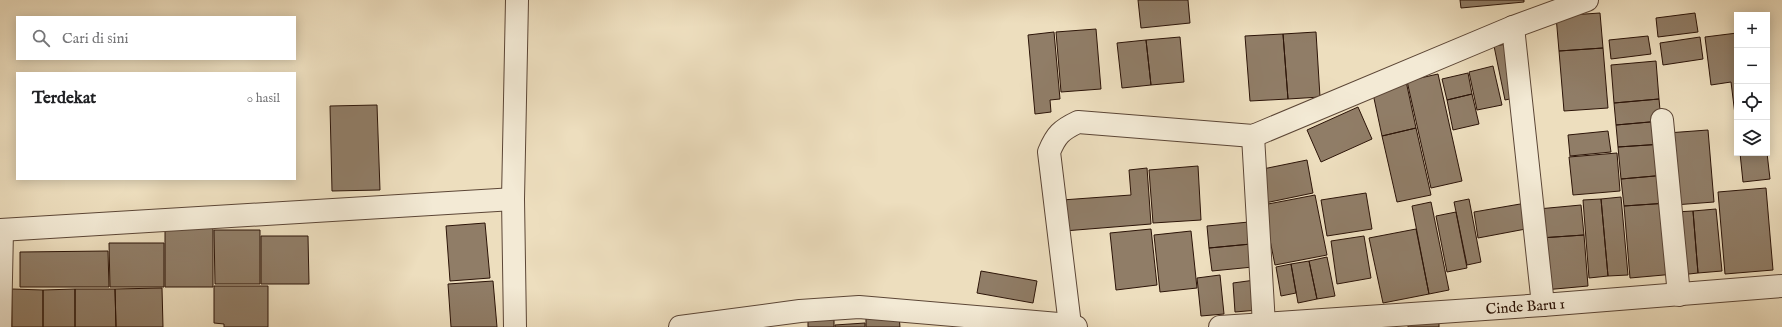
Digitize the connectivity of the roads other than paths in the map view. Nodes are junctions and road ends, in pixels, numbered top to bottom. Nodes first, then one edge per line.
1 (517, 0) edge
2 (1588, 0) edge
3 (1513, 27) junction
4 (1662, 120) dead end
5 (1253, 136) junction
6 (513, 200) junction
7 (1, 230) edge
8 (1782, 286) edge
9 (1679, 295) junction
10 (1543, 305) junction
11 (1447, 319) edge
12 (1264, 325) junction
13 (689, 326) edge
14 (1073, 326) edge
15 (0, 327) edge
16 (515, 327) edge
17 (1220, 327) edge

1 - 6 street
2 - 3 street
3 - 5 street
3 - 10 street
4 - 9 street
5 - 12 street
5 - 14 street
6 - 7 street
6 - 16 street
7 - 15 street
8 - 9 street, Cinde Baru 1
9 - 10 street, Cinde Baru 1
10 - 11 street, Cinde Baru 1
11 - 12 street, Cinde Baru 1
12 - 17 street, Cinde Baru 1
13 - 14 street

